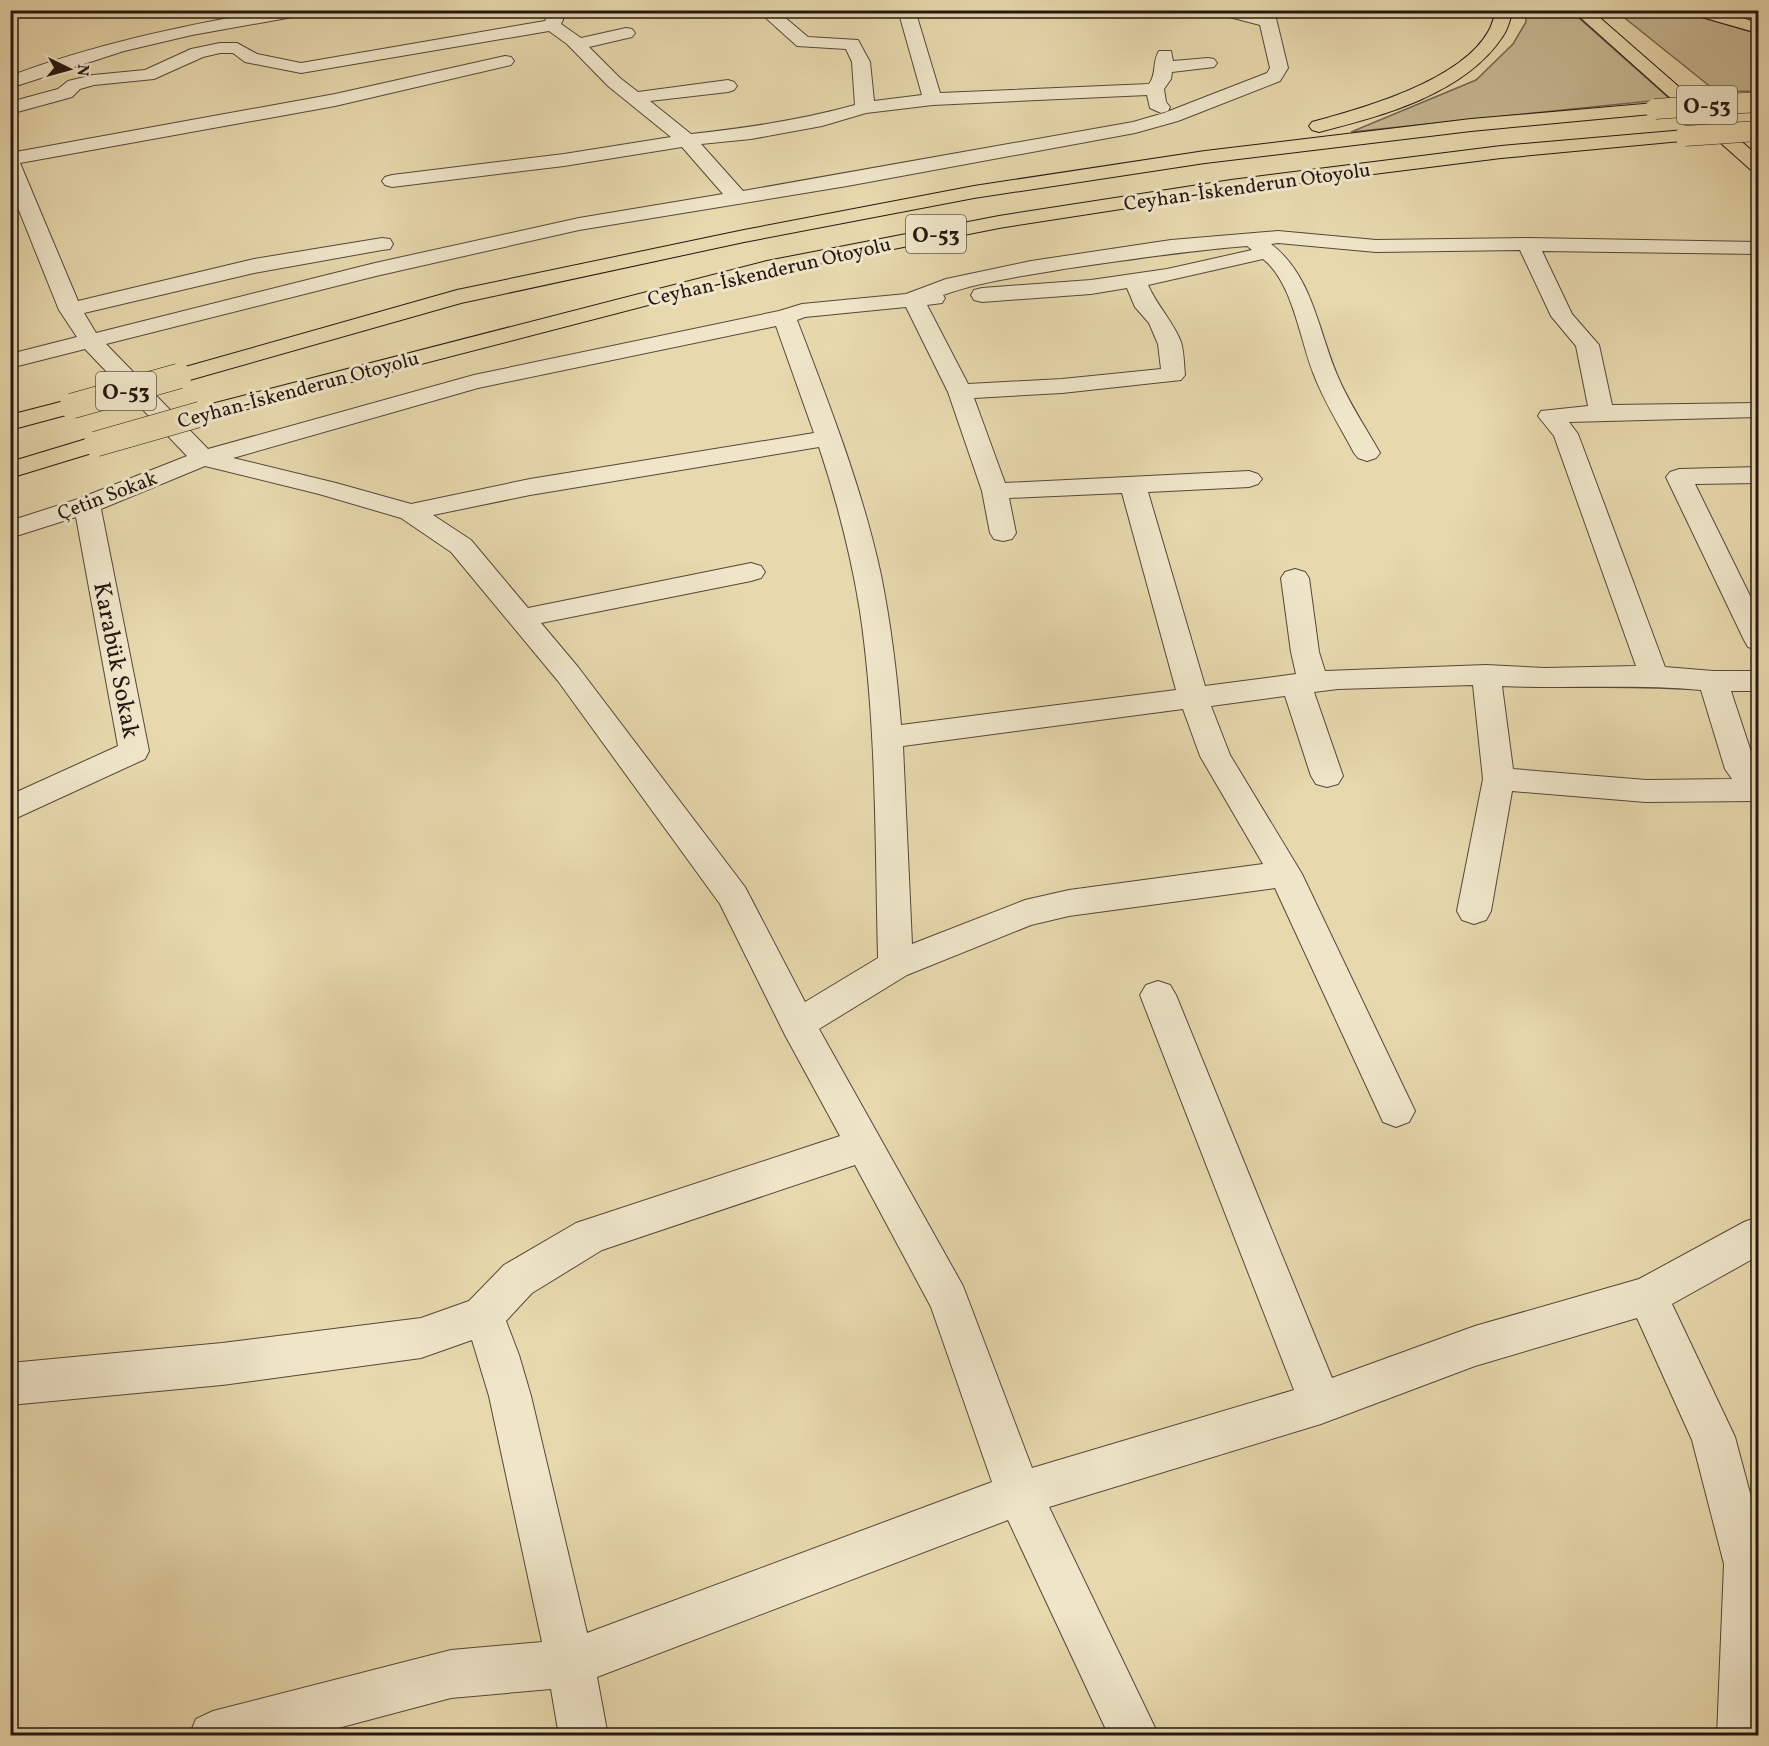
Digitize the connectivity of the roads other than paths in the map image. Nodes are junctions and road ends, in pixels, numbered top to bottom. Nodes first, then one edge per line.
1 (304, 10) edge
2 (765, 10) edge
3 (906, 10) edge
4 (1224, 10) edge
5 (1505, 10) edge
6 (1580, 10) edge
7 (1603, 10) edge
8 (1697, 10) edge
9 (1266, 16) edge
10 (556, 18) edge
11 (1758, 28) edge
12 (626, 33) dead end
13 (577, 44) junction
14 (505, 61) dead end
15 (1208, 63) dead end
16 (10, 83) edge
17 (728, 86) dead end
18 (1155, 88) junction
19 (634, 98) junction
20 (933, 99) junction
21 (1758, 102) edge
22 (10, 108) edge
23 (865, 108) junction
24 (1171, 117) junction
25 (1758, 130) edge
26 (687, 140) junction
27 (1758, 142) edge
28 (10, 161) edge
29 (1758, 166) edge
30 (392, 181) dead end
31 (736, 196) junction
32 (744, 236) junction
33 (382, 244) dead end
34 (1528, 244) junction
35 (1260, 246) junction
36 (1758, 248) edge
37 (1135, 281) junction
38 (913, 299) junction
39 (70, 310) junction
40 (784, 317) junction
41 (91, 342) junction
42 (10, 361) edge
43 (960, 392) junction
44 (1758, 410) edge
45 (1602, 413) junction
46 (10, 423) edge
47 (829, 438) junction
48 (1367, 453) dead end
49 (203, 458) junction
50 (10, 470) edge
51 (1758, 475) edge
52 (1249, 479) dead end
53 (1133, 486) junction
54 (995, 490) junction
55 (87, 505) junction
56 (410, 512) junction
57 (10, 530) edge
58 (1002, 533) dead end
59 (751, 572) dead end
60 (1295, 578) dead end
61 (522, 618) junction
62 (1758, 640) edge
63 (1486, 675) junction
64 (1654, 676) junction
65 (1713, 681) junction
66 (1758, 681) edge
67 (1305, 683) junction
68 (1192, 697) junction
69 (888, 737) junction
70 (1327, 776) dead end
71 (1499, 779) junction
72 (10, 786) edge
73 (59, 786) junction
74 (1758, 789) edge
75 (10, 809) edge
76 (1285, 874) junction
77 (1474, 911) dead end
78 (895, 965) junction
79 (1158, 995) dead end
80 (798, 1024) junction
81 (1396, 1112) dead end
82 (865, 1145) junction
83 (1758, 1235) edge
84 (1647, 1296) junction
85 (483, 1316) junction
86 (10, 1384) edge
87 (1321, 1403) junction
88 (1019, 1494) junction
89 (571, 1663) junction
90 (213, 1736) edge
91 (584, 1736) edge
92 (1135, 1736) edge
93 (1742, 1736) edge

1 - 16 street
2 - 23 street
3 - 20 street
4 - 9 street
5 - 32 highway
6 - 29 highway
7 - 27 highway
8 - 11 highway
9 - 24 street
10 - 13 street
10 - 22 street
12 - 13 street
13 - 19 street
14 - 28 street
15 - 18 street
17 - 19 street
18 - 20 street
18 - 24 street
19 - 26 street
20 - 23 street
21 - 32 highway, Ceyhan-İskenderun Otoyolu / O-53, bridge
23 - 26 street
24 - 31 street
25 - 50 highway, Ceyhan-İskenderun Otoyolu / O-53, bridge
26 - 30 street
26 - 31 street
28 - 39 street
31 - 41 street
32 - 46 highway, Ceyhan-İskenderun Otoyolu / O-53, bridge
33 - 39 street
34 - 35 street
34 - 36 street
34 - 45 street
35 - 37 street
35 - 38 street
35 - 48 street
37 - 38 street
37 - 43 street
38 - 40 street, Çetin Sokak
38 - 43 street
39 - 41 street
40 - 47 street
40 - 49 street, Çetin Sokak
41 - 42 street
41 - 49 street
43 - 54 street
44 - 45 street
45 - 64 street
47 - 56 street
47 - 69 street
49 - 55 street, Çetin Sokak
49 - 56 street
51 - 62 street
52 - 53 street
53 - 54 street
53 - 68 street
54 - 58 street
55 - 57 street, Çetin Sokak
55 - 73 street, Karabük Sokak
56 - 61 street
59 - 61 street
60 - 67 street
61 - 80 street
63 - 64 street
63 - 67 street
63 - 71 street
64 - 65 street
65 - 66 street
65 - 74 street
67 - 68 street
67 - 70 street
68 - 69 street
68 - 76 street
69 - 78 street
71 - 74 street
71 - 77 street
72 - 73 street
73 - 75 street, Karabük Sokak
76 - 78 street
76 - 81 street
78 - 80 street
79 - 87 street
80 - 82 street
82 - 85 street
82 - 88 street
83 - 84 street
84 - 87 street
84 - 93 street
85 - 86 street
85 - 89 street
87 - 88 street
88 - 89 street
88 - 92 street
89 - 90 street
89 - 91 street

